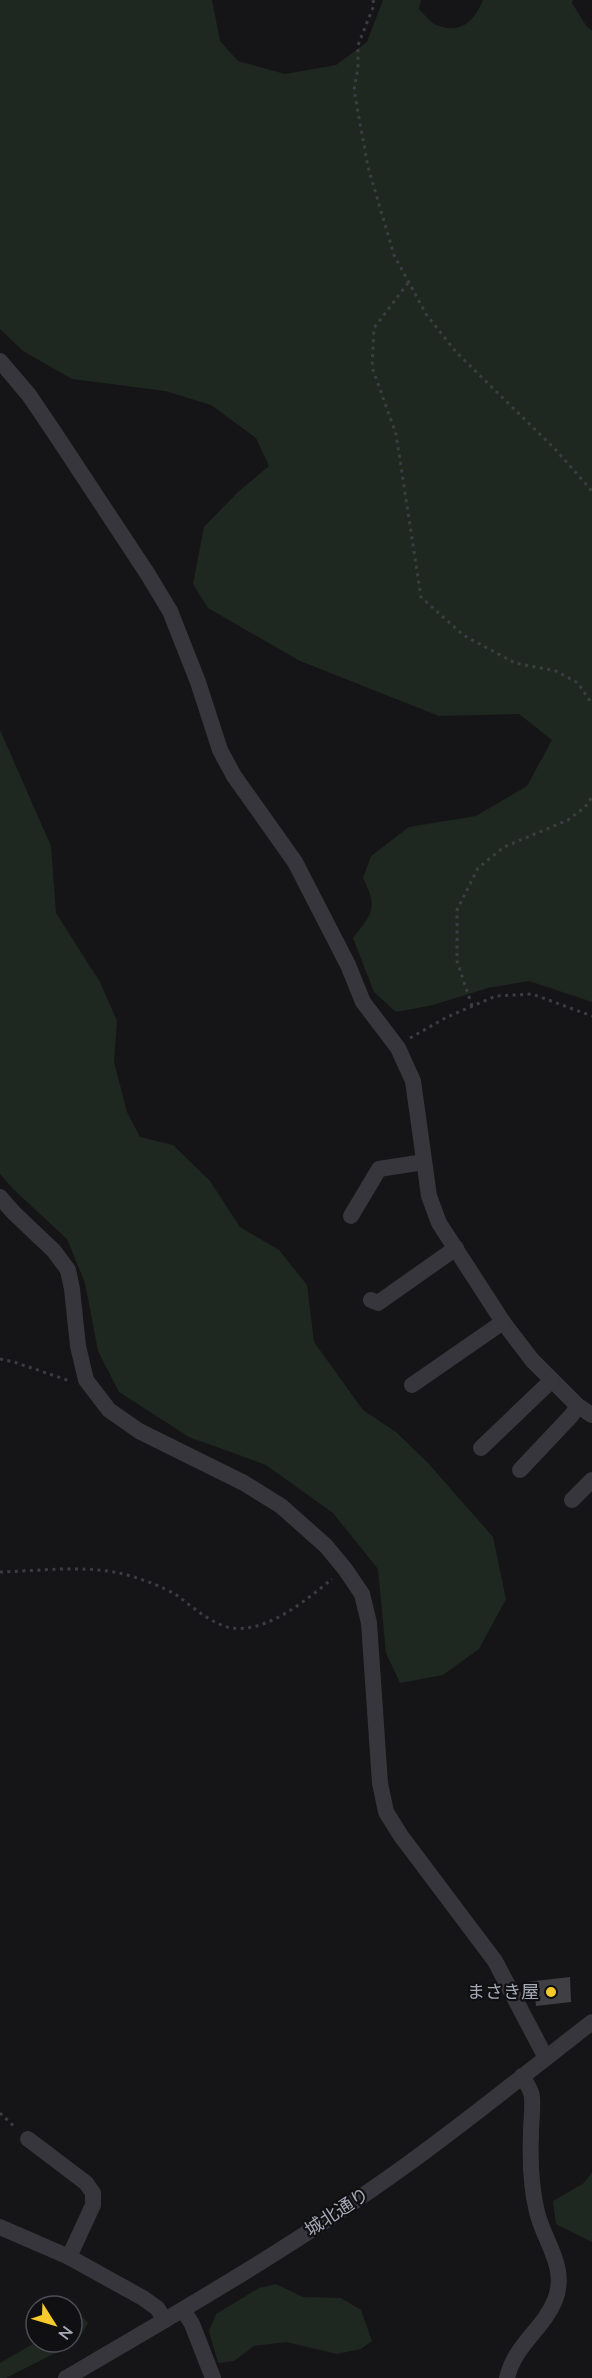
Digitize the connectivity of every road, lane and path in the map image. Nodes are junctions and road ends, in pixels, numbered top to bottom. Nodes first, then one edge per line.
1 (373, 0) edge
2 (408, 283) junction
3 (0, 361) edge
4 (592, 491) edge
5 (592, 704) edge
6 (592, 797) edge
7 (472, 1006) junction
8 (592, 1016) edge
9 (399, 1048) junction
10 (424, 1162) junction
11 (0, 1197) edge
12 (351, 1216) dead end
13 (456, 1248) junction
14 (371, 1300) dead end
15 (503, 1322) junction
16 (0, 1359) edge
17 (86, 1380) junction
18 (552, 1380) junction
19 (412, 1385) dead end
20 (585, 1410) edge
21 (481, 1448) dead end
22 (519, 1470) dead end
23 (592, 1480) edge
24 (572, 1500) dead end
25 (345, 1569) junction
26 (0, 1572) edge
27 (592, 2022) edge
28 (546, 2058) junction
29 (522, 2076) junction
30 (0, 2113) edge
31 (28, 2139) joint
32 (0, 2227) edge
33 (69, 2258) junction
34 (183, 2310) junction
35 (165, 2320) junction
36 (66, 2378) edge
37 (213, 2378) edge
38 (507, 2378) edge

1 - 2 path
2 - 4 path
2 - 5 path
3 - 9 street
6 - 7 path
7 - 8 path
7 - 9 path
9 - 10 street
10 - 12 street
10 - 13 street
11 - 17 street
13 - 14 street
13 - 15 street
15 - 18 street
15 - 19 street
16 - 17 path
17 - 25 street
18 - 20 street
18 - 21 street
20 - 22 street
23 - 24 street
25 - 26 path
25 - 28 street
27 - 28 street, 城北通り
28 - 29 street, 城北通り
29 - 34 street, 城北通り
29 - 38 street
30 - 31 path
31 - 33 street
32 - 33 street
33 - 35 street
34 - 35 street, 城北通り
34 - 37 street
35 - 36 street, 城北通り

